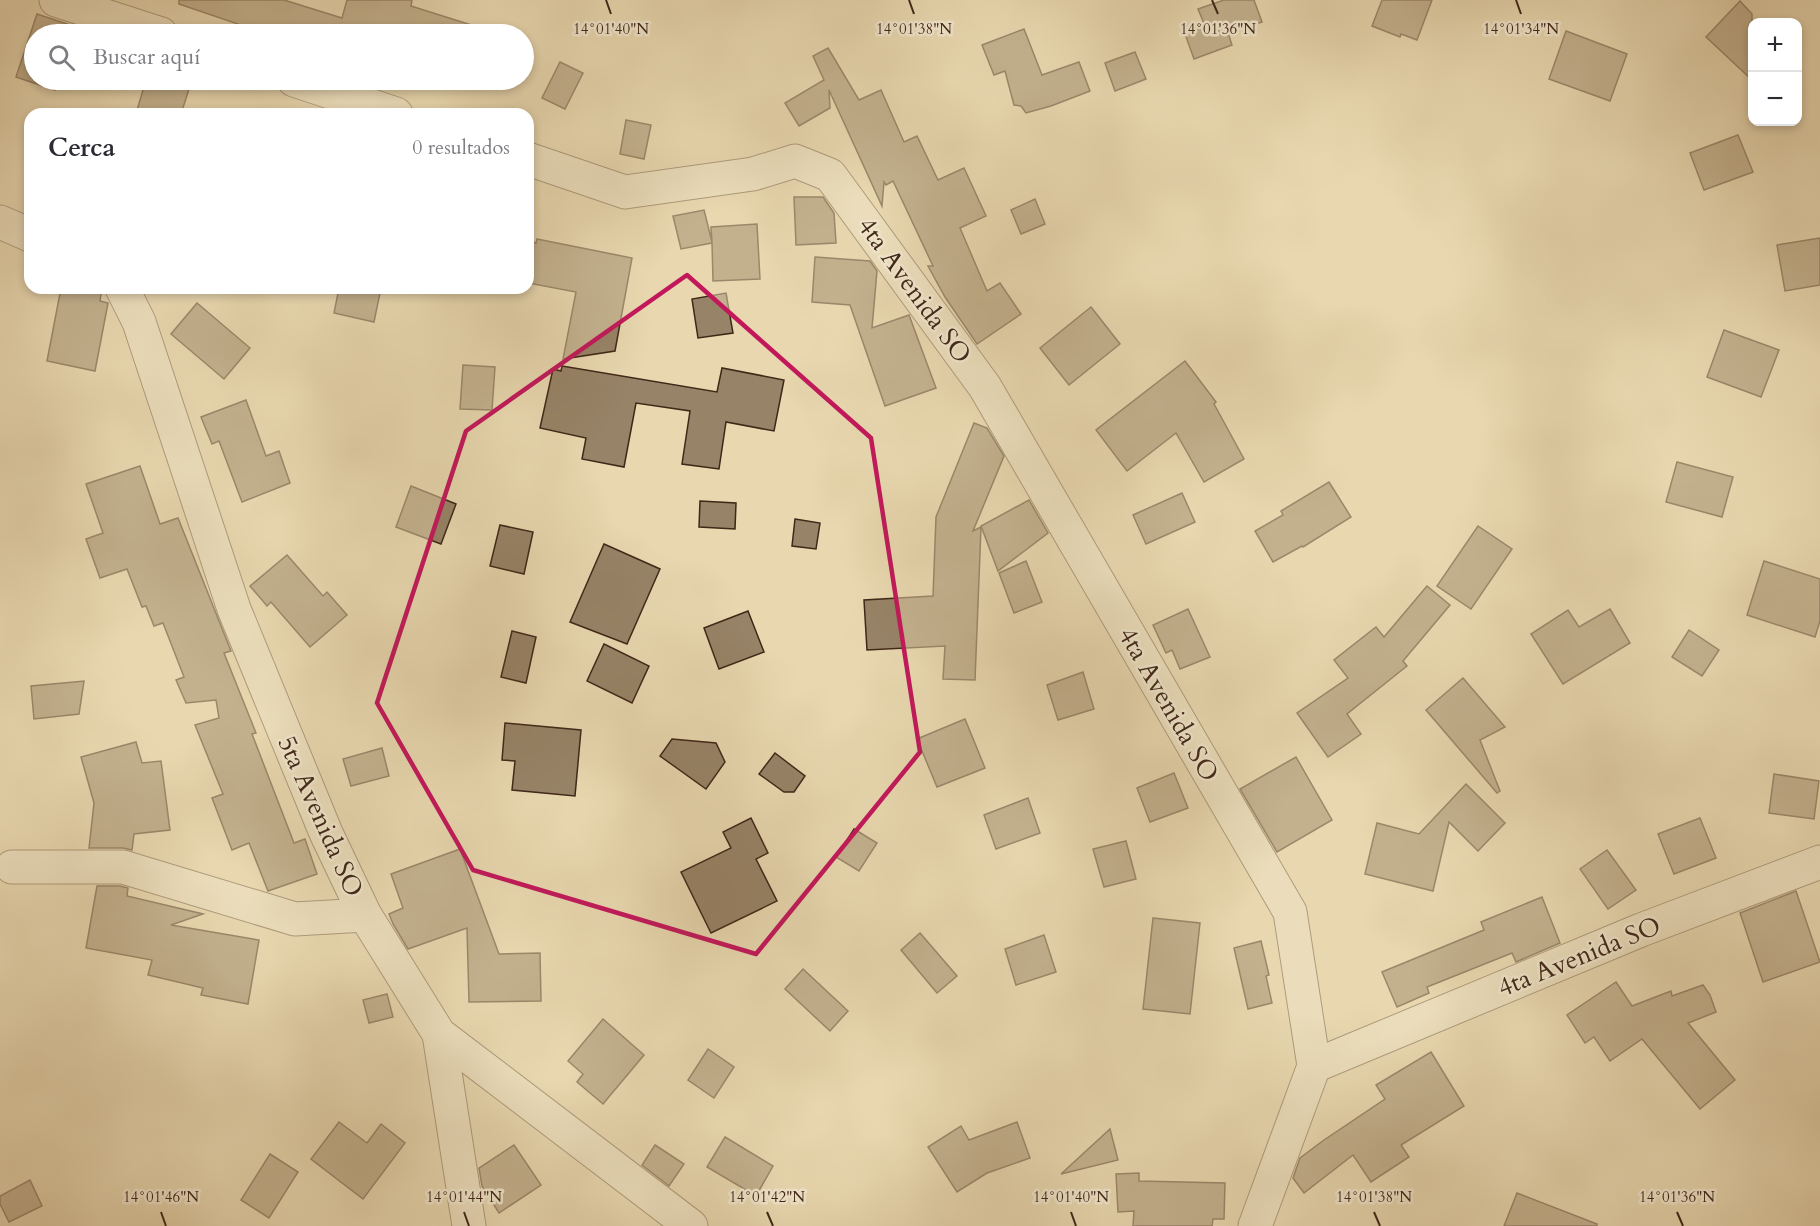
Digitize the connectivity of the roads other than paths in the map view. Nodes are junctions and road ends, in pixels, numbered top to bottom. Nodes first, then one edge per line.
1 (56, 0) edge
2 (130, 24) edge
3 (324, 90) edge
4 (378, 108) edge
5 (534, 161) edge
6 (0, 222) edge
7 (24, 232) edge
8 (125, 294) edge
9 (1820, 862) edge
10 (12, 867) dead end
11 (365, 915) junction
12 (439, 1034) junction
13 (1314, 1066) junction
14 (469, 1226) edge
15 (691, 1226) edge
16 (1255, 1226) edge

1 - 2 street
3 - 4 street
5 - 13 street, 4ta Avenida SO
6 - 7 street
8 - 11 street, 5ta Avenida SO
9 - 13 street, 4ta Avenida SO
10 - 11 street
11 - 12 street, 5ta Avenida SO
12 - 14 street
12 - 15 street, 5ta Avenida SO
13 - 16 street

